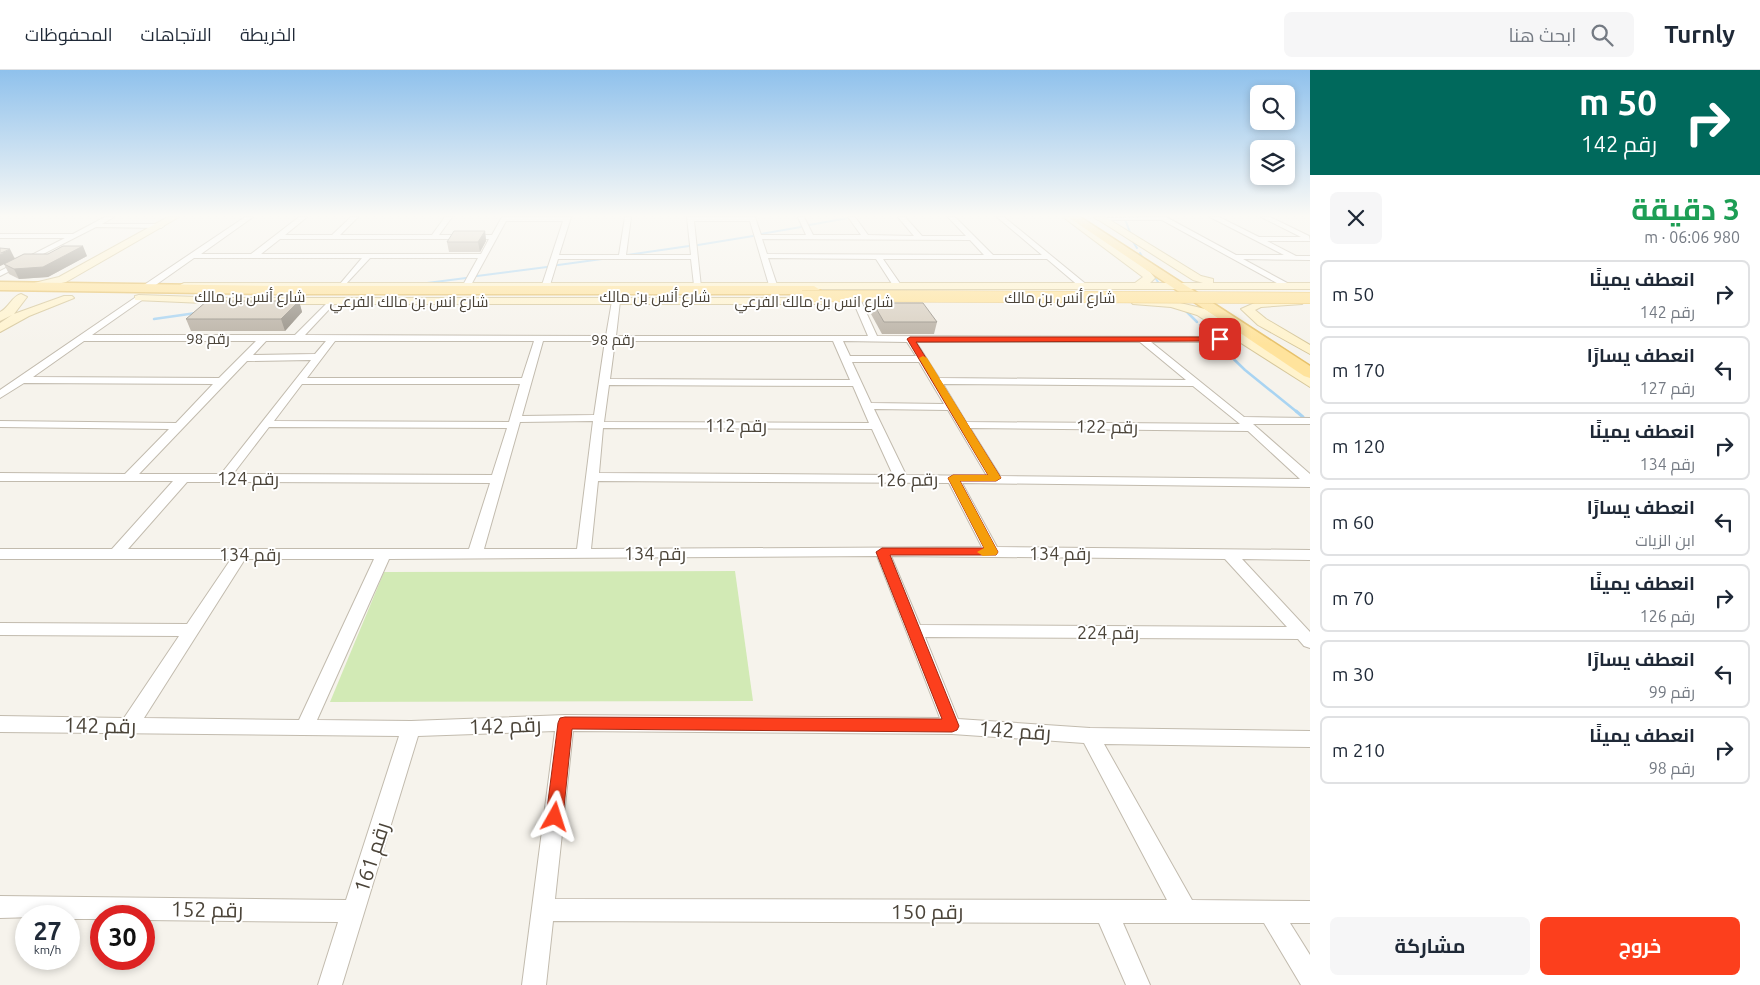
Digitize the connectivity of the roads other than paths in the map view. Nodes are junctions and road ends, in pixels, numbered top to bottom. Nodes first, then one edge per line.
1 (27, 260) edge
2 (100, 260) edge
3 (122, 260) edge
4 (189, 260) edge
5 (365, 260) edge
6 (481, 260) edge
7 (554, 260) edge
8 (694, 260) edge
9 (765, 260) edge
10 (881, 260) edge
11 (1051, 260) edge
12 (1126, 260) edge
13 (1140, 260) edge
14 (1151, 260) edge
15 (1161, 260) edge
16 (1239, 260) edge
17 (0, 274) edge
18 (74, 274) junction
19 (91, 280) junction
20 (1194, 281) junction
21 (344, 284) junction
22 (698, 284) junction
23 (773, 284) junction
24 (897, 284) junction
25 (1139, 284) junction
26 (1173, 284) junction
27 (467, 285) junction
28 (546, 285) junction
29 (1083, 285) junction
30 (0, 286) edge
31 (34, 286) junction
32 (1274, 286) junction
33 (1286, 286) junction
34 (1310, 286) edge
35 (143, 292) junction
36 (1310, 292) edge
37 (623, 296) junction
38 (0, 297) edge
39 (21, 297) junction
40 (68, 298) junction
41 (332, 301) junction
42 (433, 301) junction
43 (857, 301) junction
44 (1306, 301) edge
45 (1137, 302) junction
46 (1199, 302) junction
47 (1220, 302) junction
48 (26, 313) junction
49 (5, 315) edge
50 (0, 328) edge
51 (83, 338) junction
52 (264, 338) junction
53 (298, 338) junction
54 (333, 338) junction
55 (539, 339) junction
56 (610, 339) junction
57 (837, 339) junction
58 (874, 339) junction
59 (910, 339) junction
60 (1240, 339) junction
61 (1143, 340) junction
62 (1310, 350) edge
63 (1275, 351) junction
64 (319, 357) junction
65 (245, 358) junction
66 (846, 359) junction
67 (1310, 359) edge
68 (923, 360) junction
69 (1310, 373) edge
70 (1310, 378) edge
71 (21, 380) junction
72 (222, 381) junction
73 (299, 381) junction
74 (526, 381) junction
75 (604, 382) junction
76 (938, 382) junction
77 (857, 383) junction
78 (1197, 383) junction
79 (1310, 383) edge
80 (0, 395) edge
81 (868, 406) junction
82 (953, 407) junction
83 (1241, 420) junction
84 (599, 421) junction
85 (1310, 421) edge
86 (514, 422) junction
87 (0, 424) edge
88 (265, 424) junction
89 (964, 424) junction
90 (179, 426) junction
91 (874, 426) junction
92 (1251, 428) junction
93 (0, 477) edge
94 (594, 477) junction
95 (128, 478) junction
96 (183, 478) junction
97 (224, 478) junction
98 (953, 478) junction
99 (996, 478) junction
100 (496, 479) junction
101 (902, 480) junction
102 (1310, 482) edge
103 (882, 552) junction
104 (992, 552) junction
105 (117, 553) junction
106 (384, 553) junction
107 (0, 554) edge
108 (241, 554) junction
109 (475, 554) junction
110 (584, 554) junction
111 (1229, 554) junction
112 (1310, 555) edge
113 (0, 629) edge
114 (193, 630) junction
115 (913, 631) junction
116 (1306, 637) edge
117 (565, 723) junction
118 (0, 724) edge
119 (129, 726) junction
120 (952, 726) junction
121 (304, 728) junction
122 (411, 729) junction
123 (1090, 736) junction
124 (1310, 739) edge
125 (0, 907) edge
126 (544, 910) junction
127 (354, 911) junction
128 (1185, 911) junction
129 (1106, 912) junction
130 (1270, 912) junction
131 (1310, 912) edge
132 (1310, 977) edge
133 (330, 985) edge
134 (534, 985) edge
135 (1138, 985) edge

1 - 17 street
2 - 18 street
3 - 19 street
4 - 35 street
5 - 21 street
6 - 27 street
7 - 28 street
8 - 22 street
9 - 23 street
10 - 24 street
11 - 29 street
12 - 25 street
13 - 26 main road
14 - 20 main road
15 - 20 street
16 - 33 street
18 - 19 street
18 - 31 street
19 - 31 main road, شارع أنس بن مالك
19 - 35 main road, شارع أنس بن مالك
20 - 26 street, شارع انس بن مالك الفرعي
20 - 32 street, شارع انس بن مالك الفرعي
20 - 47 main road
21 - 27 street, شارع انس بن مالك الفرعي
21 - 35 street, شارع انس بن مالك الفرعي
22 - 23 street, شارع انس بن مالك الفرعي
22 - 28 street, شارع انس بن مالك الفرعي
23 - 24 street, شارع انس بن مالك الفرعي
24 - 29 street, شارع انس بن مالك الفرعي
25 - 26 street, شارع انس بن مالك الفرعي
25 - 29 street, شارع انس بن مالك الفرعي
26 - 46 main road
27 - 28 street, شارع انس بن مالك الفرعي
27 - 37 street
30 - 31 main road, شارع أنس بن مالك
32 - 33 street, شارع انس بن مالك الفرعي
32 - 44 street
33 - 34 street, شارع انس بن مالك الفرعي
35 - 37 main road, شارع أنس بن مالك
35 - 40 main road, شارع أنس بن مالك
35 - 41 street, شارع انس بن مالك الفرعي
35 - 51 street
36 - 37 main road, شارع أنس بن مالك
37 - 42 street, شارع انس بن مالك الفرعي
37 - 42 street
37 - 43 street, شارع انس بن مالك الفرعي
37 - 44 main road, شارع أنس بن مالك, bridge
37 - 56 street
38 - 39 main road, شارع أنس بن مالك
39 - 40 main road, شارع أنس بن مالك
39 - 49 street
40 - 48 street
41 - 42 street, شارع انس بن مالك الفرعي
41 - 53 street
43 - 45 street, شارع انس بن مالك الفرعي
43 - 58 street
44 - 47 street, شارع انس بن مالك الفرعي
44 - 62 street
45 - 46 street, شارع انس بن مالك الفرعي
45 - 60 street
46 - 47 street, شارع انس بن مالك الفرعي
46 - 63 main road
47 - 67 main road
48 - 49 street
48 - 50 street
51 - 52 street, رقم 98
51 - 71 street
52 - 53 street, رقم 98
52 - 65 street
53 - 54 street, رقم 98
54 - 55 street, رقم 98
54 - 64 street
55 - 56 street, رقم 98
55 - 74 street
56 - 57 street, رقم 98
56 - 75 street
57 - 58 street, رقم 98
57 - 66 street
58 - 59 street, رقم 98
59 - 61 street, رقم 98
59 - 68 street
60 - 61 street, رقم 98
60 - 79 street
61 - 78 street
63 - 69 main road
63 - 70 street
64 - 65 street
64 - 73 street
65 - 72 street
66 - 68 street
66 - 77 street
68 - 76 street
71 - 72 street
71 - 80 street
72 - 90 street
73 - 74 street
73 - 88 street
74 - 86 street
75 - 77 street
75 - 84 street
76 - 78 street
76 - 82 street
77 - 81 street
78 - 83 street
81 - 82 street
81 - 91 street
82 - 89 street
83 - 85 street
83 - 92 street
84 - 86 street, رقم 112
84 - 91 street, رقم 112
84 - 94 street
86 - 88 street, رقم 112
86 - 100 street
87 - 90 street
88 - 97 street
89 - 92 street, رقم 122
89 - 99 street
90 - 95 street
91 - 101 street
92 - 102 street
93 - 95 street, رقم 124
94 - 101 street, رقم 126
94 - 110 street
95 - 96 street, رقم 124
96 - 97 street, رقم 124
96 - 105 street
97 - 100 street, رقم 124
98 - 99 street, رقم 126
98 - 101 street, رقم 126
98 - 104 street
99 - 102 street, رقم 126
100 - 109 street
103 - 104 street, رقم 134
103 - 110 street, رقم 134
103 - 115 street
104 - 111 street, رقم 134
105 - 107 street, رقم 134
105 - 108 street, رقم 134
106 - 108 street, رقم 134
106 - 109 street, رقم 134
106 - 121 street
108 - 114 street
109 - 110 street, رقم 134
111 - 112 street, رقم 134
111 - 116 street
113 - 114 street
114 - 119 street
115 - 116 street, رقم 224
115 - 120 street
117 - 120 street, رقم 142
117 - 122 street, رقم 142
117 - 126 street
118 - 119 street, رقم 142
119 - 121 street, رقم 142
120 - 123 street, رقم 142
121 - 122 street, رقم 142
122 - 127 street, رقم 161
123 - 124 street, رقم 142
123 - 128 street
125 - 127 street, رقم 152
126 - 129 street, رقم 150
126 - 134 street
127 - 133 street, رقم 161
128 - 129 street, رقم 150
128 - 130 street, رقم 150
129 - 135 street
130 - 131 street, رقم 150
130 - 132 street

